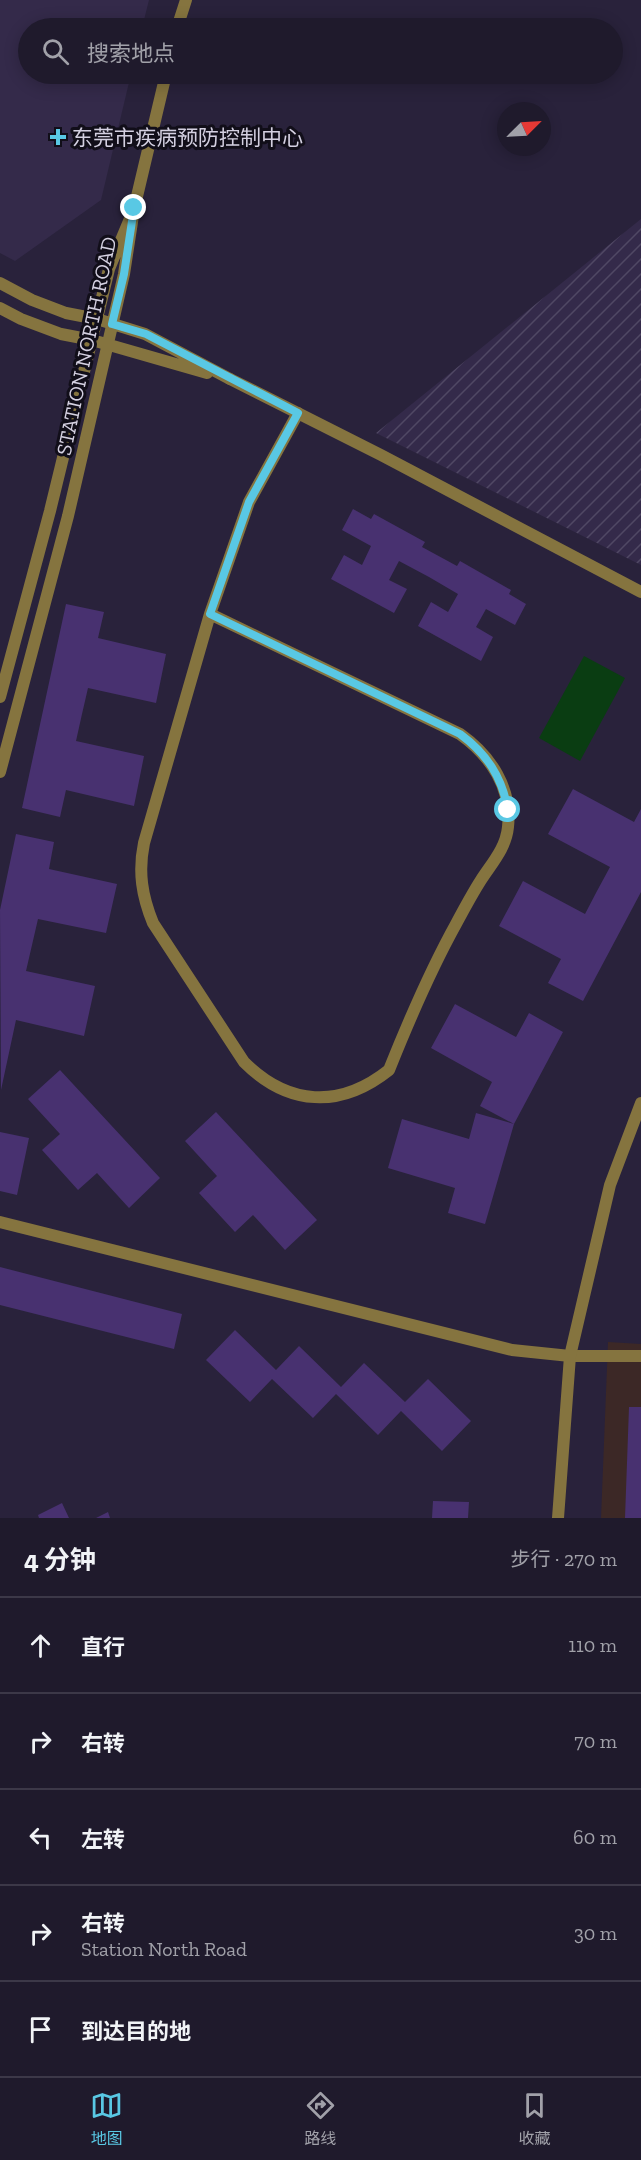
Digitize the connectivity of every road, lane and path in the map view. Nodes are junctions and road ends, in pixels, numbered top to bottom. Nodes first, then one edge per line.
1 (186, 0) edge
2 (180, 18) edge
3 (164, 84) edge
4 (134, 208) junction
5 (0, 283) edge
6 (0, 308) edge
7 (97, 319) junction
8 (112, 324) junction
9 (92, 340) junction
10 (108, 344) junction
11 (230, 379) junction
12 (298, 413) junction
13 (641, 592) edge
14 (210, 614) junction
15 (0, 697) edge
16 (0, 772) edge
17 (641, 1103) edge
18 (0, 1222) edge
19 (570, 1356) junction
20 (641, 1356) edge
21 (558, 1518) edge

1 - 2 street
3 - 4 street
4 - 7 street, STATION NORTH ROAD
4 - 8 street, STATION NORTH ROAD
5 - 7 street
6 - 9 street
7 - 8 street
7 - 9 street, STATION NORTH ROAD
8 - 10 street, STATION NORTH ROAD
8 - 11 street
9 - 10 street
9 - 15 street, STATION NORTH ROAD
10 - 11 street
10 - 16 street, STATION NORTH ROAD
11 - 12 street
12 - 13 street
12 - 14 street
14 - 14 street
17 - 19 street
18 - 19 street
19 - 20 street
19 - 21 street

